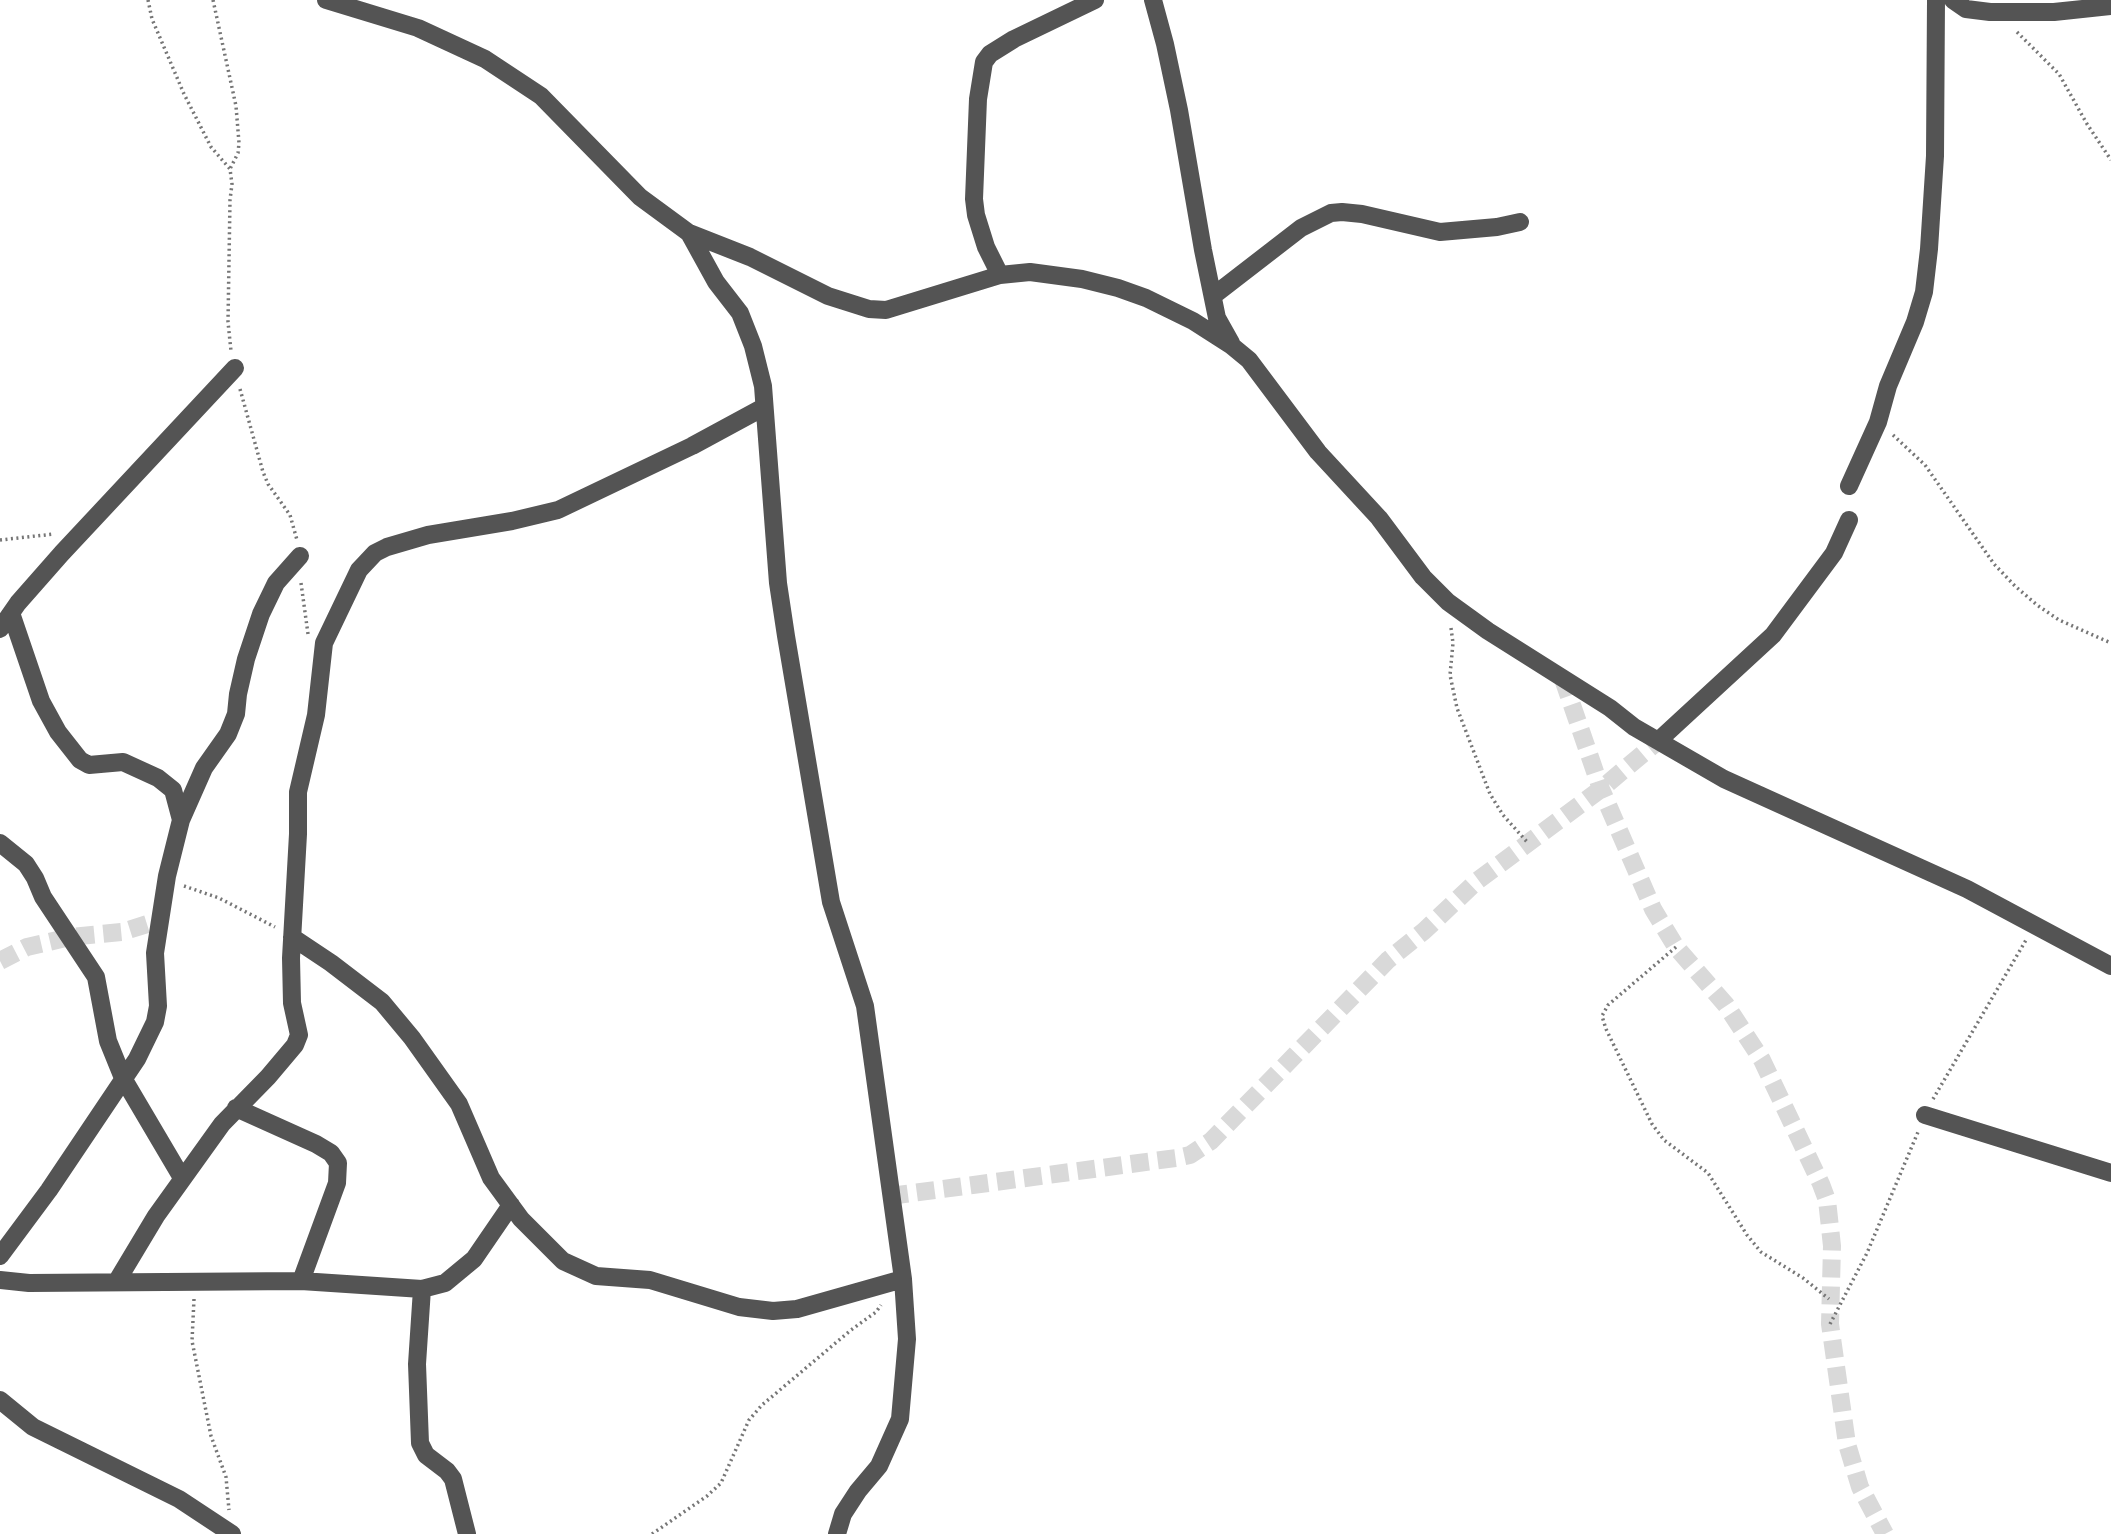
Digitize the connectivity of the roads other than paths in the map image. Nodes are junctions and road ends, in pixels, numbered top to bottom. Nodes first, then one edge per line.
1 (326, 0) edge
2 (1095, 0) edge
3 (1153, 0) edge
4 (1936, 0) edge
5 (1953, 0) edge
6 (2111, 6) edge
7 (1520, 222) dead end
8 (689, 233) junction
9 (1000, 275) junction
10 (1213, 296) junction
11 (1233, 346) junction
12 (235, 369) dead end
13 (764, 407) junction
14 (1849, 486) dead end
15 (1849, 520) dead end
16 (300, 556) dead end
17 (11, 613) junction
18 (0, 629) edge
19 (1658, 741) junction
20 (181, 820) junction
21 (0, 843) edge
22 (292, 937) junction
23 (2111, 966) edge
24 (123, 1079) junction
25 (236, 1108) junction
26 (1925, 1115) dead end
27 (2111, 1173) edge
28 (182, 1178) junction
29 (511, 1205) junction
30 (0, 1256) edge
31 (0, 1280) edge
32 (117, 1281) junction
33 (301, 1281) junction
34 (899, 1281) junction
35 (422, 1289) junction
36 (0, 1400) edge
37 (232, 1534) edge
38 (467, 1534) edge
39 (837, 1534) edge

1 - 8 street
2 - 9 street
3 - 10 street
4 - 14 street
5 - 6 street
7 - 10 street
8 - 9 street
8 - 13 street
9 - 11 street
10 - 11 street
11 - 19 street
12 - 17 street
13 - 22 street
13 - 34 street
15 - 19 street
16 - 20 street
17 - 18 street
17 - 20 street
19 - 23 street
20 - 24 street
21 - 24 street
22 - 25 street
22 - 29 street
24 - 28 street
24 - 30 street
25 - 28 street
25 - 33 street
26 - 27 street
28 - 32 street
29 - 34 street
29 - 35 street
31 - 32 street
32 - 33 street
33 - 35 street
34 - 39 street
35 - 38 street
36 - 37 street

